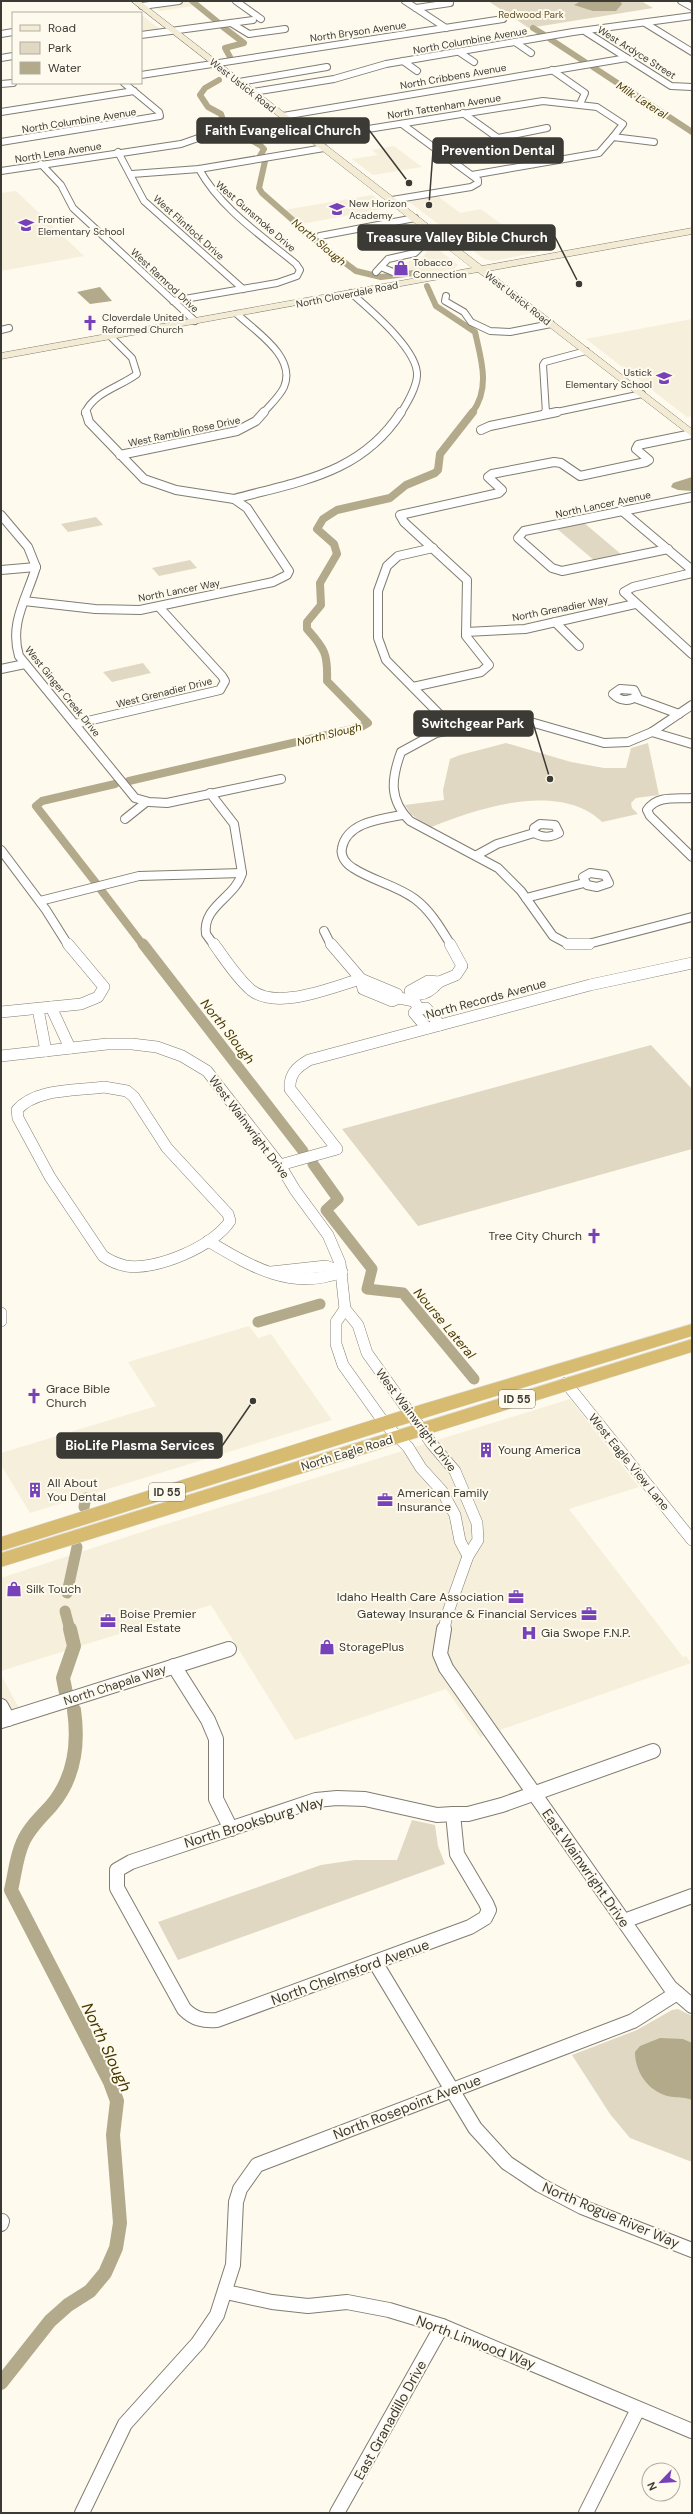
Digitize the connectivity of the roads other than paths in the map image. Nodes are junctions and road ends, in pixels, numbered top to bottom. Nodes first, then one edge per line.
1 (135, 1) edge
2 (179, 1) edge
3 (236, 1) edge
4 (405, 1) edge
5 (681, 1) edge
6 (450, 3) dead end
7 (142, 6) junction
8 (692, 7) edge
9 (416, 8) junction
10 (692, 16) edge
11 (261, 19) dead end
12 (503, 19) dead end
13 (253, 20) dead end
14 (231, 23) junction
15 (645, 23) junction
16 (446, 28) junction
17 (285, 29) dead end
18 (12, 32) edge
19 (174, 32) junction
20 (586, 32) junction
21 (1, 34) edge
22 (142, 35) edge
23 (515, 42) junction
24 (459, 52) junction
25 (692, 52) edge
26 (531, 53) dead end
27 (12, 56) edge
28 (1, 58) edge
29 (627, 58) junction
30 (403, 61) junction
31 (474, 62) dead end
32 (215, 63) junction
33 (327, 67) dead end
34 (552, 70) junction
35 (417, 72) dead end
36 (142, 76) edge
37 (238, 82) junction
38 (12, 83) edge
39 (1, 84) edge
40 (125, 84) edge
41 (692, 87) edge
42 (134, 91) junction
43 (253, 92) junction
44 (580, 104) junction
45 (1, 112) edge
46 (463, 114) junction
47 (283, 116) junction
48 (402, 124) junction
49 (546, 128) dead end
50 (201, 137) dead end
51 (613, 137) junction
52 (312, 138) junction
53 (498, 138) junction
54 (1, 142) edge
55 (654, 142) dead end
56 (324, 148) junction
57 (118, 152) junction
58 (42, 164) junction
59 (534, 164) junction
60 (199, 169) junction
61 (1, 172) edge
62 (132, 174) junction
63 (472, 175) junction
64 (392, 200) junction
65 (414, 218) junction
66 (390, 223) junction
67 (692, 231) edge
68 (320, 236) dead end
69 (481, 269) junction
70 (393, 272) dead end
71 (243, 289) junction
72 (351, 293) junction
73 (446, 296) dead end
74 (173, 301) junction
75 (237, 314) junction
76 (195, 322) junction
77 (551, 324) junction
78 (10, 328) dead end
79 (1, 330) edge
80 (111, 337) junction
81 (586, 351) junction
82 (1, 356) edge
83 (642, 394) junction
84 (546, 414) junction
85 (481, 430) dead end
86 (692, 434) edge
87 (120, 454) junction
88 (692, 497) edge
89 (234, 499) junction
90 (621, 510) junction
91 (1, 515) edge
92 (434, 548) junction
93 (668, 549) junction
94 (36, 567) junction
95 (1, 570) edge
96 (692, 570) edge
97 (692, 573) edge
98 (24, 601) junction
99 (635, 604) junction
100 (159, 607) junction
101 (555, 622) junction
102 (466, 632) junction
103 (579, 646) dead end
104 (692, 654) edge
105 (25, 664) junction
106 (1, 669) edge
107 (413, 687) junction
108 (635, 698) dead end
109 (692, 705) edge
110 (679, 714) junction
111 (75, 724) junction
112 (454, 729) junction
113 (652, 732) junction
114 (692, 744) edge
115 (281, 779) dead end
116 (210, 793) junction
117 (692, 798) edge
118 (145, 803) junction
119 (402, 815) junction
120 (125, 819) dead end
121 (534, 833) dead end
122 (1, 850) edge
123 (477, 855) junction
124 (692, 857) edge
125 (242, 873) junction
126 (584, 883) dead end
127 (526, 898) junction
128 (40, 901) junction
129 (692, 917) edge
130 (324, 931) dead end
131 (692, 963) edge
132 (361, 979) junction
133 (416, 1002) junction
134 (51, 1008) junction
135 (38, 1009) junction
136 (1, 1012) edge
137 (440, 1025) junction
138 (428, 1028) junction
139 (70, 1048) junction
140 (46, 1051) junction
141 (1, 1056) edge
142 (280, 1165) junction
143 (208, 1241) junction
144 (342, 1272) junction
145 (345, 1309) junction
146 (1, 1312) edge
147 (1, 1321) edge
148 (692, 1330) edge
149 (692, 1345) edge
150 (566, 1383) junction
151 (416, 1422) junction
152 (392, 1430) junction
153 (692, 1540) edge
154 (1, 1544) edge
155 (468, 1556) junction
156 (1, 1560) edge
157 (228, 1649) dead end
158 (174, 1666) junction
159 (1, 1706) edge
160 (5, 1720) edge
161 (486, 1724) joint
162 (653, 1751) dead end
163 (534, 1794) junction
164 (453, 1814) junction
165 (231, 1828) junction
166 (692, 1896) edge
167 (624, 1921) junction
168 (375, 1962) junction
169 (677, 1993) junction
170 (692, 2006) edge
171 (204, 2022) joint
172 (452, 2091) junction
173 (692, 2250) edge
174 (226, 2292) junction
175 (442, 2326) junction
176 (638, 2409) junction
177 (692, 2431) edge
178 (82, 2513) edge
179 (337, 2513) edge
180 (586, 2513) edge

1 - 7 main road, West Ustick Road
2 - 7 street
3 - 11 street
4 - 9 street
5 - 8 street
6 - 9 street
7 - 19 main road, West Ustick Road
9 - 16 street
10 - 15 street, North Columbine Avenue
12 - 16 street, North Bryson Avenue
13 - 14 street
14 - 17 street
14 - 19 street
15 - 20 street, North Columbine Avenue
15 - 25 street
16 - 32 street, North Bryson Avenue
18 - 21 street
19 - 22 street
19 - 32 main road, West Ustick Road
20 - 23 street, North Columbine Avenue
20 - 29 street, West Ardyce Street
23 - 24 street, North Columbine Avenue
23 - 26 street
24 - 30 street, North Columbine Avenue
24 - 31 street
27 - 28 street
29 - 34 street, North Cribbens Avenue
29 - 41 street, West Ardyce Street
30 - 35 street
30 - 43 street, North Columbine Avenue
32 - 36 street, North Bryson Avenue
32 - 37 main road, West Ustick Road
33 - 37 street
34 - 44 street
34 - 47 street, North Cribbens Avenue
37 - 43 main road, West Ustick Road
38 - 39 street
40 - 42 street
42 - 45 street
42 - 54 street, North Columbine Avenue
43 - 47 main road, West Ustick Road
44 - 46 street, North Tattenham Avenue
44 - 51 street, North Tattenham Avenue
46 - 48 street, North Tattenham Avenue
46 - 53 street
47 - 52 main road, West Ustick Road
48 - 52 street, North Tattenham Avenue
48 - 63 street
49 - 53 street
50 - 57 street, North Lena Avenue
51 - 55 street
51 - 59 street
52 - 56 main road, West Ustick Road
53 - 59 street
56 - 60 street
56 - 64 main road, West Ustick Road
57 - 58 street, North Lena Avenue
57 - 62 street, West Flintlock Drive
58 - 61 street, North Lena Avenue
58 - 74 street, West Ramrod Drive
59 - 63 street
60 - 62 street
60 - 71 street, West Gunsmoke Drive
62 - 71 street, West Flintlock Drive
63 - 64 street
64 - 65 main road, West Ustick Road
65 - 66 street
65 - 69 main road, West Ustick Road
66 - 68 street
66 - 70 street
67 - 69 main road, North Cloverdale Road
69 - 72 main road, North Cloverdale Road
69 - 77 main road, West Ustick Road
71 - 74 street
72 - 75 main road, North Cloverdale Road
72 - 89 street
73 - 77 street
74 - 76 street, West Ramrod Drive
75 - 76 main road, North Cloverdale Road
75 - 87 street, West Ramblin Rose Drive
76 - 80 main road, North Cloverdale Road
77 - 81 main road, West Ustick Road
78 - 79 street
80 - 82 main road, North Cloverdale Road
80 - 87 street
81 - 83 main road, West Ustick Road
81 - 84 street
83 - 84 street
83 - 86 main road, West Ustick Road
84 - 85 street
86 - 92 street
87 - 89 street
88 - 90 street, North Lancer Avenue
89 - 100 street, North Lancer Way
90 - 93 street
90 - 93 street, North Lancer Avenue
91 - 94 street
92 - 102 street
92 - 107 street
93 - 96 street
94 - 95 street
94 - 98 street, West Ginger Creek Drive
97 - 99 street, North Grenadier Way
98 - 100 street, North Lancer Way
98 - 105 street, West Ginger Creek Drive
99 - 101 street, North Grenadier Way
99 - 104 street
100 - 111 street, West Grenadier Drive
101 - 102 street, North Grenadier Way
101 - 103 street
102 - 107 street
105 - 106 street
105 - 111 street, West Ginger Creek Drive
107 - 112 street
108 - 110 street
109 - 110 street
110 - 113 street
111 - 118 street, West Ginger Creek Drive
112 - 113 street
112 - 119 street
113 - 114 street
115 - 116 street
116 - 118 street
116 - 125 street
117 - 124 street
118 - 120 street
119 - 123 street
119 - 133 street
121 - 123 street
122 - 128 street
123 - 127 street
125 - 128 street
125 - 132 street
126 - 127 street
127 - 129 street
128 - 134 street
130 - 132 street
131 - 137 street, North Records Avenue
132 - 133 street
133 - 137 street
133 - 138 street
134 - 135 street
134 - 139 street
135 - 136 street
135 - 140 street
137 - 138 street, North Records Avenue
138 - 142 street, North Records Avenue
139 - 140 street, West Wainwright Drive
139 - 142 street, West Wainwright Drive
140 - 141 street, West Wainwright Drive
142 - 144 street, West Wainwright Drive
143 - 143 street
143 - 144 street
144 - 145 street, West Wainwright Drive
145 - 151 street, West Wainwright Drive
145 - 152 street, West Wainwright Drive
146 - 147 street
148 - 151 highway, North Eagle Road / ID 55
149 - 150 highway, North Eagle Road / ID 55
150 - 151 highway, North Eagle Road / ID 55
150 - 153 street, West Eagle View Lane
151 - 152 highway, North Eagle Road / ID 55
151 - 155 street, West Wainwright Drive
152 - 154 highway, North Eagle Road / ID 55
152 - 155 street, West Wainwright Drive
152 - 156 highway, North Eagle Road / ID 55
155 - 161 street, West Wainwright Drive
157 - 158 street, North Chapala Way
158 - 160 street, North Chapala Way
158 - 165 street
159 - 160 street
161 - 163 street, East Wainwright Drive
162 - 163 street, North Brooksburg Way
163 - 164 street, North Brooksburg Way
163 - 167 street, East Wainwright Drive
164 - 165 street, North Brooksburg Way
164 - 168 street, North Chelmsford Avenue
165 - 171 street, North Brooksburg Way
166 - 167 street
167 - 169 street, East Wainwright Drive
168 - 171 street, North Chelmsford Avenue
168 - 172 street, North Rogue River Way
169 - 170 street, East Wainwright Drive
169 - 172 street, North Rosepoint Avenue
172 - 173 street, North Rogue River Way
172 - 174 street, North Rosepoint Avenue
174 - 175 street, North Linwood Way
174 - 178 street, North Rosepoint Avenue
175 - 176 street, North Linwood Way
175 - 179 street, East Granadillo Drive
176 - 177 street, North Linwood Way
176 - 180 street

